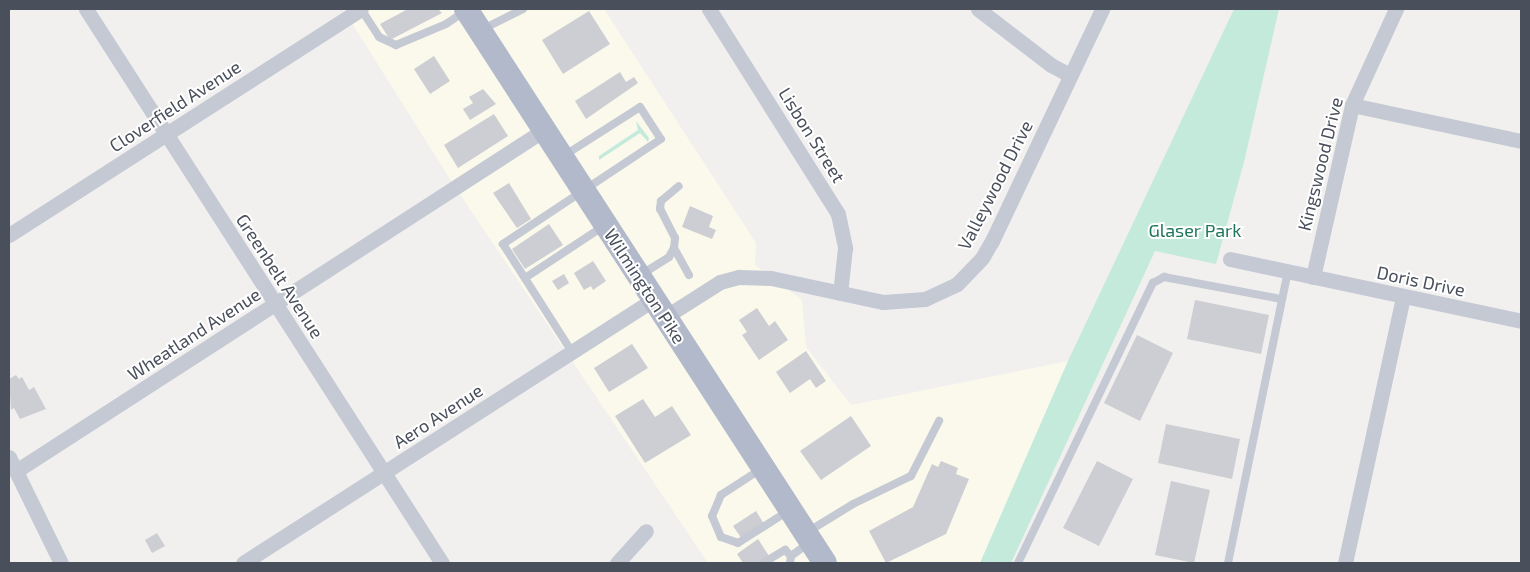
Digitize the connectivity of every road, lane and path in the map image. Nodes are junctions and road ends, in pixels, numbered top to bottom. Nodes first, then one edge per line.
1 (86, 9) edge
2 (361, 9) edge
3 (523, 9) edge
4 (708, 9) edge
5 (978, 9) edge
6 (1102, 9) edge
7 (1396, 9) edge
8 (466, 10) edge
9 (480, 30) junction
10 (1070, 75) junction
11 (1352, 105) junction
12 (544, 130) junction
13 (166, 134) junction
14 (1521, 141) edge
15 (561, 157) junction
16 (679, 186) dead end
17 (582, 189) junction
18 (605, 225) junction
19 (9, 234) edge
20 (674, 248) junction
21 (1230, 259) dead end
22 (1288, 271) junction
23 (689, 275) dead end
24 (638, 276) junction
25 (1313, 276) junction
26 (525, 278) junction
27 (840, 294) junction
28 (1402, 297) junction
29 (1282, 299) junction
30 (275, 303) junction
31 (659, 308) junction
32 (1521, 321) edge
33 (572, 352) junction
34 (939, 421) dead end
35 (9, 457) edge
36 (763, 468) junction
37 (16, 471) junction
38 (384, 473) junction
39 (790, 510) junction
40 (646, 531) dead end
41 (808, 538) junction
42 (791, 560) edge
43 (61, 563) edge
44 (243, 563) edge
45 (442, 563) edge
46 (617, 563) edge
47 (763, 563) edge
48 (825, 563) edge
49 (1018, 563) edge
50 (1228, 563) edge
51 (1346, 563) edge

1 - 13 street, Greenbelt Avenue
2 - 8 lane
2 - 13 street, Cloverfield Avenue
3 - 9 lane
4 - 27 street, Lisbon Street
5 - 10 street
6 - 10 street, Valleywood Drive
7 - 11 street, Kingswood Drive
8 - 9 main road, Wilmington Pike
9 - 12 main road, Wilmington Pike
10 - 27 street, Valleywood Drive
11 - 14 street
11 - 25 street, Kingswood Drive
12 - 15 main road, Wilmington Pike
12 - 30 street, Wheatland Avenue
13 - 19 street, Cloverfield Avenue
13 - 30 street, Greenbelt Avenue
15 - 17 main road, Wilmington Pike
15 - 17 lane
16 - 20 lane
17 - 18 main road, Wilmington Pike
17 - 26 lane
18 - 24 main road, Wilmington Pike
18 - 26 lane
20 - 23 lane
20 - 24 lane
21 - 22 street, Doris Drive
22 - 25 street, Doris Drive
22 - 29 lane
24 - 31 main road, Wilmington Pike
25 - 28 street, Doris Drive
26 - 33 lane
27 - 31 street, Valleywood Drive
28 - 32 street, Doris Drive
28 - 51 street
29 - 49 lane
29 - 50 lane
30 - 37 street, Wheatland Avenue
30 - 38 street, Greenbelt Avenue
31 - 33 street, Aero Avenue
31 - 36 main road, Wilmington Pike
33 - 38 street, Aero Avenue
34 - 41 lane
35 - 37 street
36 - 39 main road, Wilmington Pike
36 - 39 lane
37 - 43 street
38 - 44 street, Aero Avenue
38 - 45 street, Greenbelt Avenue
39 - 41 main road, Wilmington Pike
40 - 46 street
41 - 42 lane
41 - 48 main road, Wilmington Pike
42 - 47 lane

